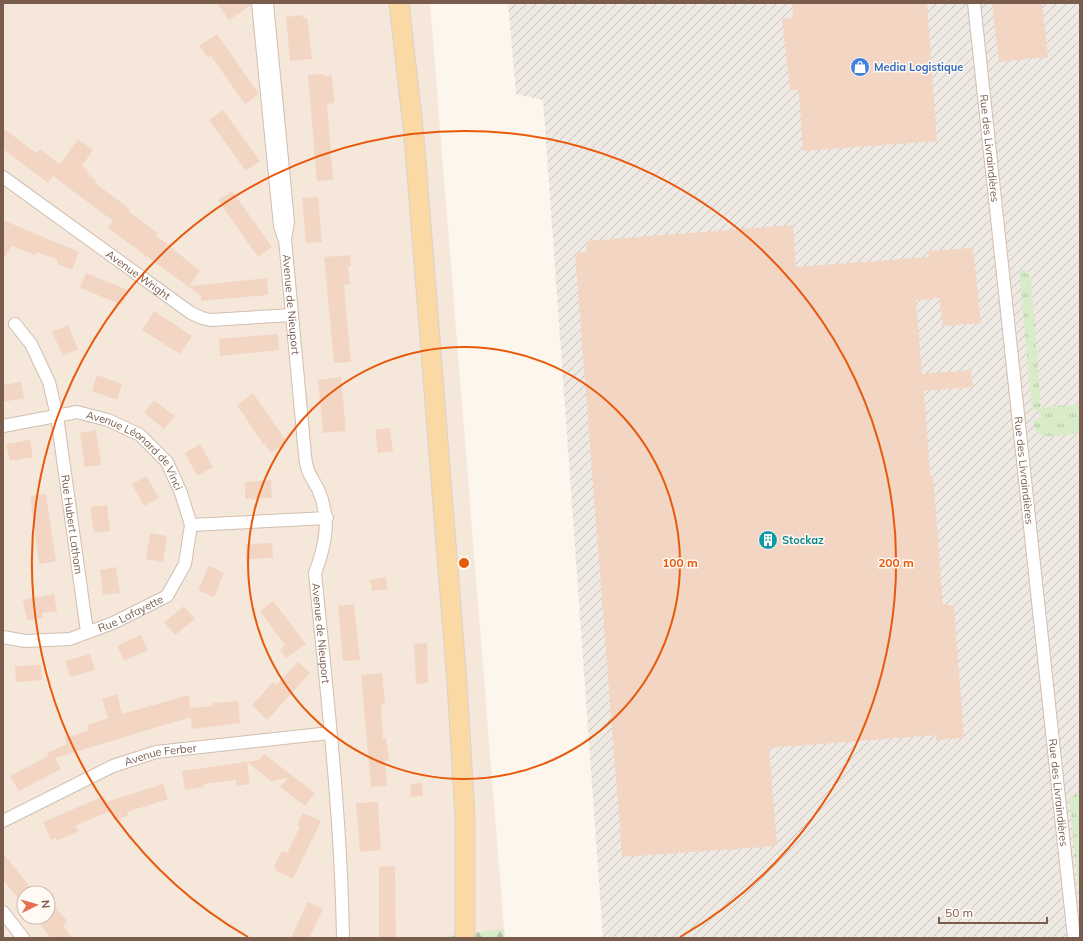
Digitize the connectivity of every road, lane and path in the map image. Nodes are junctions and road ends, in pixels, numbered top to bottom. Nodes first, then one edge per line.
1 (258, 3) edge
2 (267, 3) edge
3 (400, 3) edge
4 (974, 3) edge
5 (3, 177) edge
6 (285, 239) junction
7 (292, 315) junction
8 (15, 324) dead end
9 (57, 416) junction
10 (3, 426) edge
11 (327, 518) junction
12 (191, 525) junction
13 (87, 632) junction
14 (3, 637) edge
15 (330, 733) junction
16 (3, 822) edge
17 (3, 912) edge
18 (23, 938) edge
19 (343, 938) edge
20 (465, 938) edge
21 (1074, 938) edge

1 - 6 street, Avenue de Nieuport
2 - 6 street, Avenue de Nieuport
3 - 20 main road
4 - 21 street, Rue des Livraindières
5 - 7 street, Avenue Wright
6 - 7 street, Avenue de Nieuport
7 - 11 street, Avenue de Nieuport
8 - 9 street, Rue Hubert Latham
9 - 10 street, Avenue Léonard de Vinci
9 - 12 street, Avenue Léonard de Vinci
9 - 13 street, Rue Hubert Latham
11 - 12 street
11 - 15 street, Avenue de Nieuport
12 - 13 street, Rue Lafayette
13 - 14 street, Rue Lafayette
15 - 16 street, Avenue Ferber
15 - 19 street, Avenue de Nieuport
17 - 18 street

